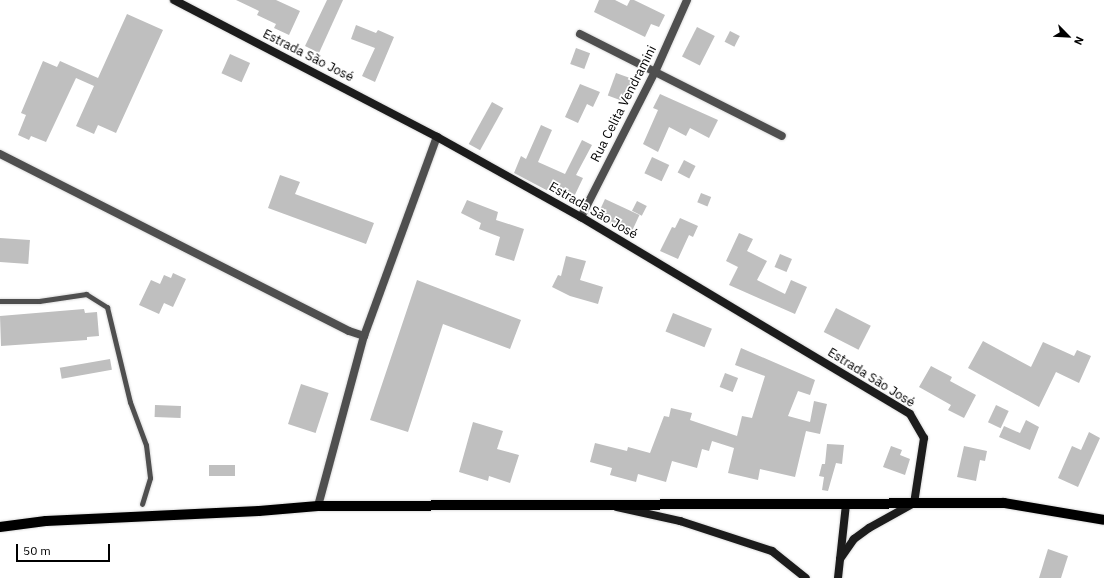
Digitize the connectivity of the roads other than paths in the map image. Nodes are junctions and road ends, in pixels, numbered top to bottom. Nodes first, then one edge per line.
1 (174, 0) edge
2 (687, 0) edge
3 (580, 34) dead end
4 (655, 72) junction
5 (782, 136) dead end
6 (437, 137) junction
7 (0, 154) edge
8 (580, 217) junction
9 (0, 301) edge
10 (364, 336) junction
11 (914, 503) junction
12 (142, 504) dead end
13 (846, 504) junction
14 (607, 505) junction
15 (318, 506) junction
16 (1104, 520) edge
17 (0, 527) edge
18 (840, 559) junction
19 (806, 578) edge
20 (838, 578) edge

1 - 6 street, Estrada São José
2 - 4 street, Rua Celita Vendramini
3 - 4 street
4 - 5 street
4 - 8 street, Rua Celita Vendramini
6 - 8 street, Estrada São José
6 - 10 street
7 - 10 street
8 - 11 street, Estrada São José
9 - 12 lane
10 - 15 street
11 - 13 main road
11 - 16 main road
11 - 18 street
13 - 14 main road
13 - 18 street
14 - 15 main road
14 - 19 street
15 - 17 main road
18 - 20 street

